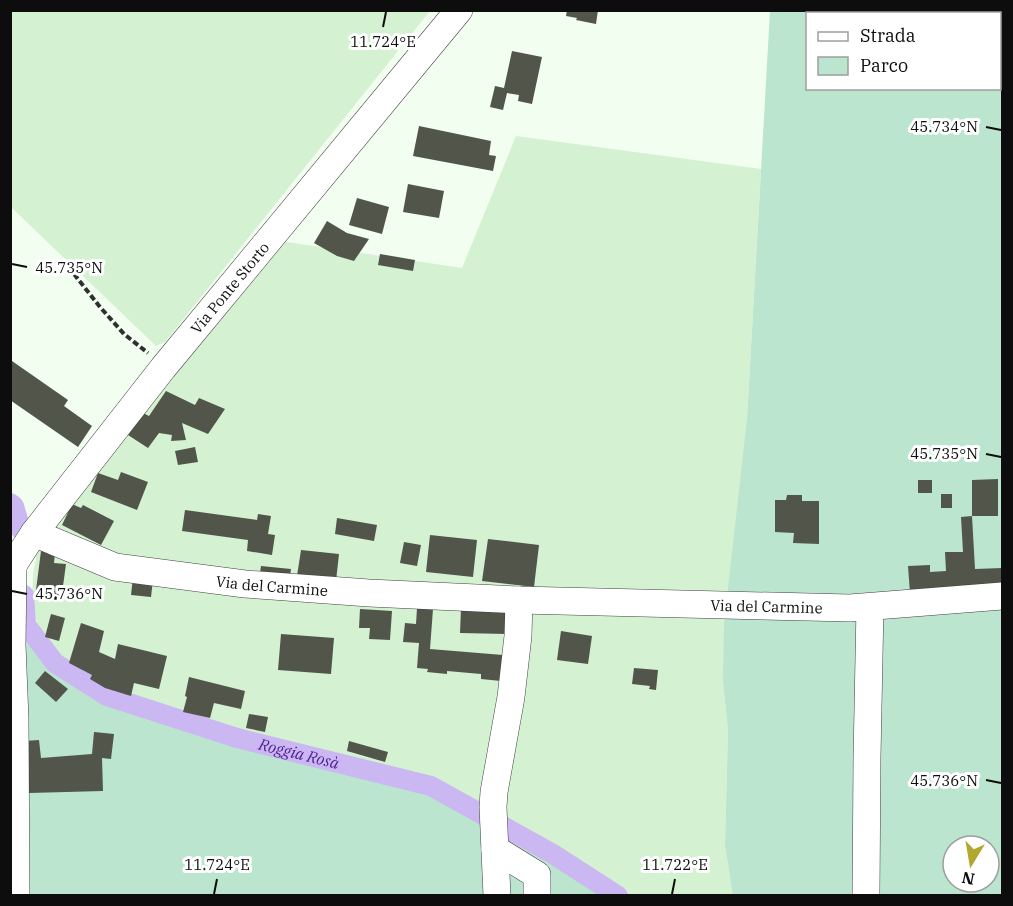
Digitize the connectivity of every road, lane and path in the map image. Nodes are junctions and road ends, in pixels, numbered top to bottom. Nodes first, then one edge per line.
1 (459, 10) edge
2 (74, 274) dead end
3 (164, 368) junction
4 (34, 533) junction
5 (12, 569) edge
6 (1002, 596) edge
7 (519, 600) junction
8 (870, 607) junction
9 (495, 842) junction
10 (14, 879) edge
11 (497, 896) edge
12 (537, 896) edge
13 (866, 896) edge

1 - 3 street, Via Ponte Storto
2 - 3 path
3 - 4 street, Via Ponte Storto
4 - 5 street, Via Ponte Storto
4 - 7 street, Via del Carmine
5 - 10 street
6 - 8 street, Via del Carmine
7 - 8 street, Via del Carmine
7 - 9 street
8 - 13 street
9 - 11 street
9 - 12 street

